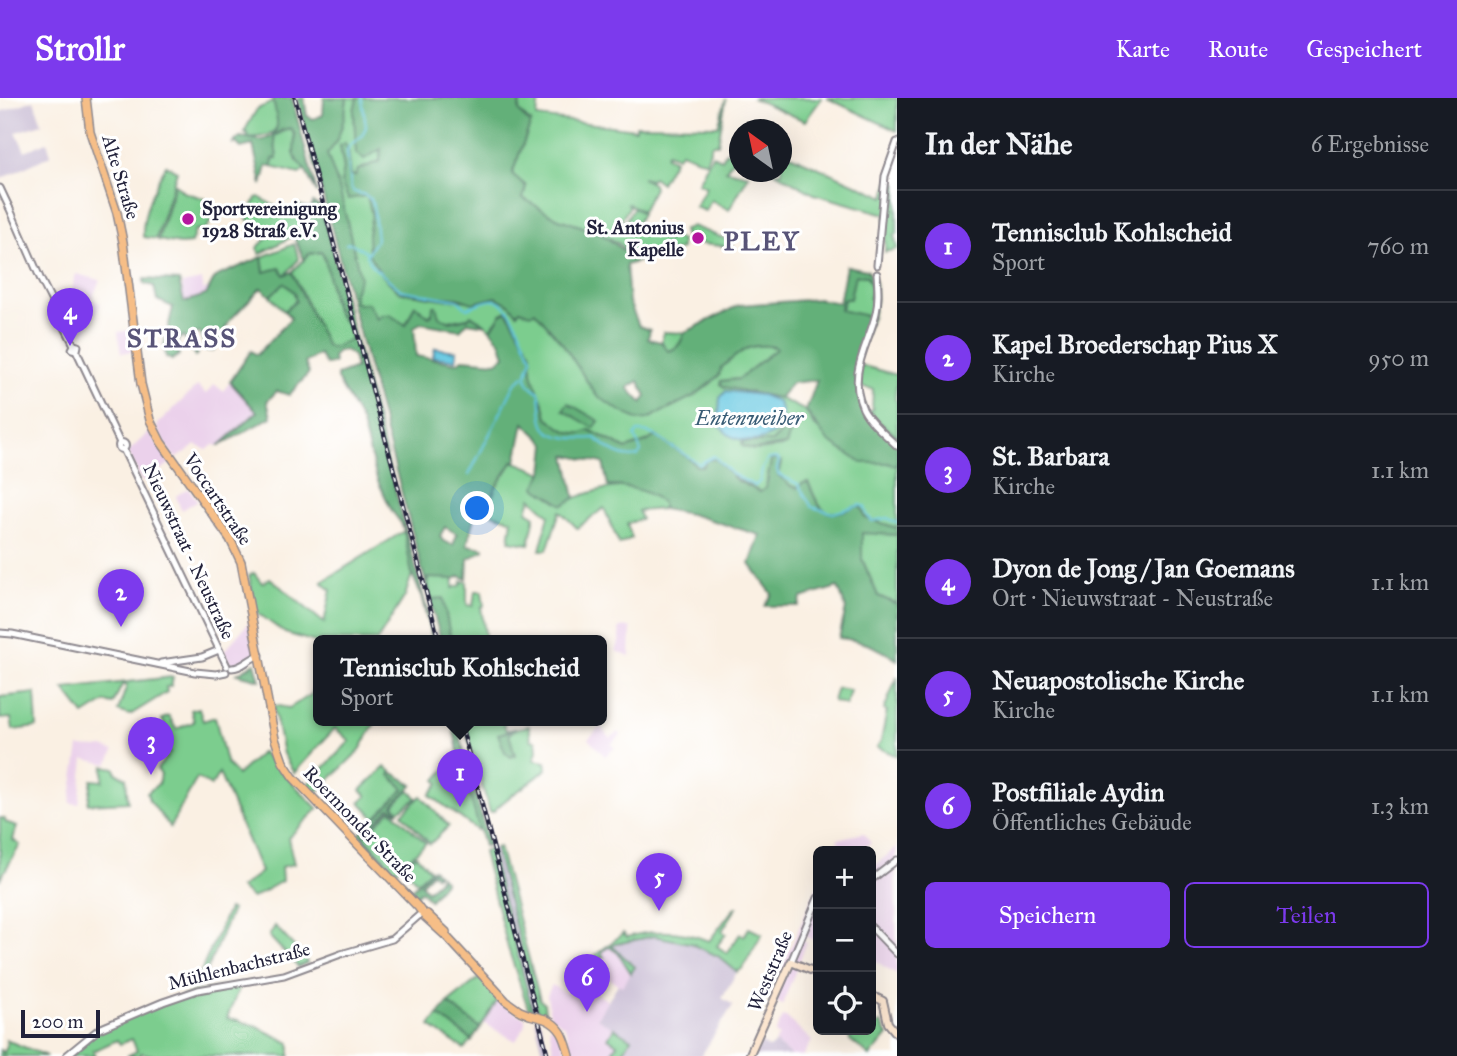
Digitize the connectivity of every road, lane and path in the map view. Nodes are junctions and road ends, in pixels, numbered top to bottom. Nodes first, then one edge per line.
1 (86, 98) edge
2 (897, 142) edge
3 (0, 188) edge
4 (126, 264) joint
5 (897, 446) edge
6 (0, 633) edge
7 (219, 650) junction
8 (260, 655) junction
9 (158, 663) junction
10 (228, 669) junction
11 (279, 754) joint
12 (897, 860) edge
13 (876, 876) edge
14 (813, 909) edge
15 (423, 912) junction
16 (876, 933) edge
17 (897, 954) edge
18 (791, 962) junction
19 (816, 972) edge
20 (876, 998) edge
21 (897, 1034) edge
22 (66, 1056) edge
23 (570, 1056) edge
24 (749, 1056) edge

1 - 4 main road, Alte Straße
2 - 5 street
3 - 7 street, Nieuwstraat - Neustraße
4 - 8 main road, Voccartstraße
6 - 9 street
7 - 9 street
7 - 10 street, Nieuwstraat - Neustraße
8 - 10 street
8 - 11 main road, Voccartstraße
9 - 10 street
11 - 15 main road, Roermonder Straße
12 - 13 street
14 - 18 street, Weststraße
15 - 22 street, Mühlenbachstraße
15 - 23 main road, Roermonder Straße, bridge
16 - 17 street
18 - 19 main road
18 - 24 main road, Weststraße
20 - 21 main road

